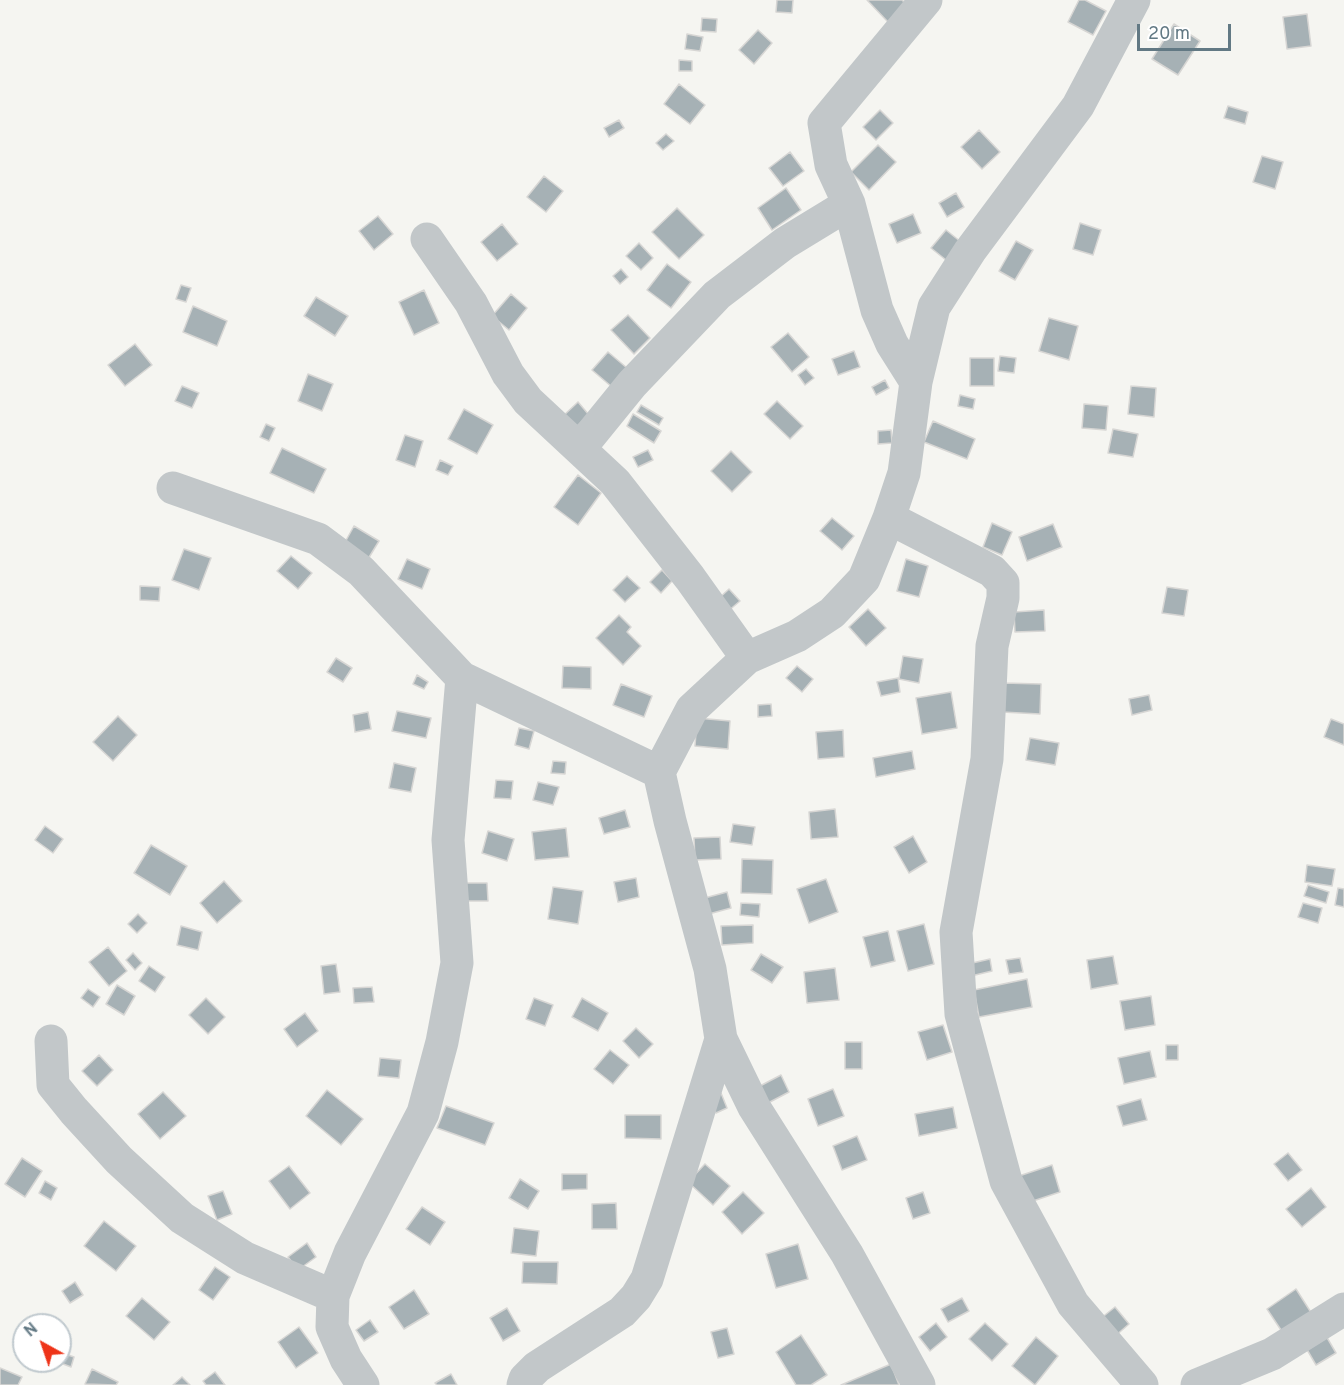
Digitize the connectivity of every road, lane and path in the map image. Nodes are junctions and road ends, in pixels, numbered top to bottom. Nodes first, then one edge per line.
1 (926, 0) edge
2 (1134, 0) edge
3 (849, 204) junction
4 (427, 239) dead end
5 (916, 382) junction
6 (580, 448) junction
7 (173, 488) dead end
8 (889, 518) junction
9 (747, 658) junction
10 (462, 678) junction
11 (659, 771) junction
12 (721, 1040) junction
13 (51, 1041) dead end
14 (333, 1296) junction
15 (1344, 1310) edge
16 (363, 1385) edge
17 (523, 1385) edge
18 (919, 1385) edge
19 (1142, 1385) edge
20 (1197, 1385) edge

1 - 3 street
2 - 5 street
3 - 5 street
3 - 6 street
4 - 6 street
5 - 8 street
6 - 9 street
7 - 10 street
8 - 9 street
8 - 19 street
9 - 11 street
10 - 11 street
10 - 14 street
11 - 12 street
12 - 17 street
12 - 18 street
13 - 14 street
14 - 16 street
15 - 20 street

